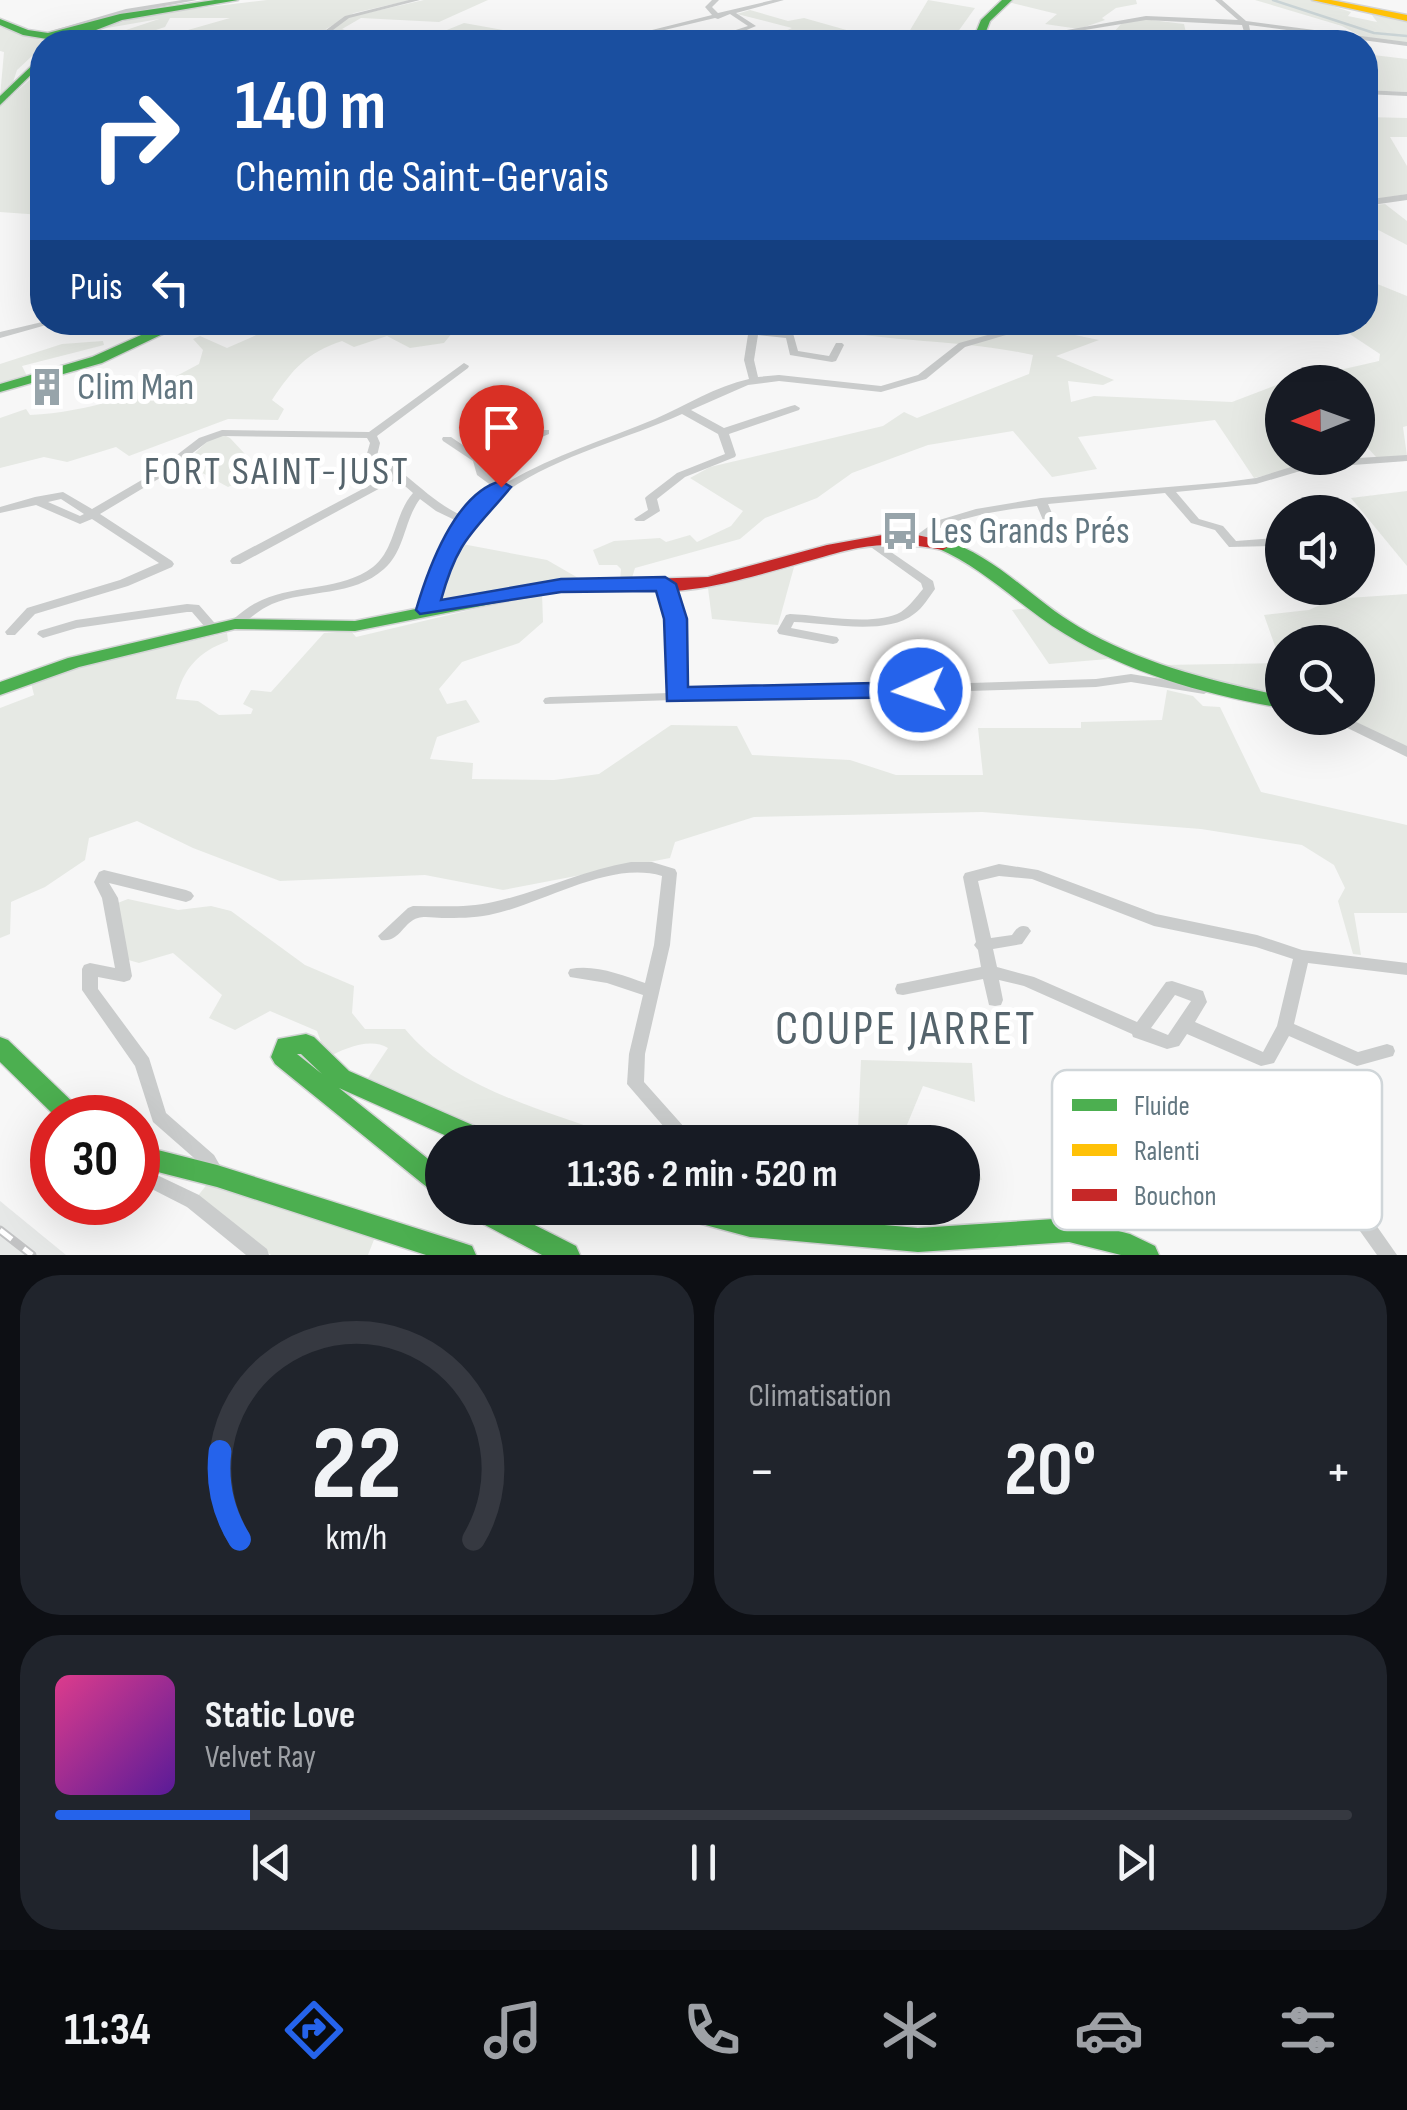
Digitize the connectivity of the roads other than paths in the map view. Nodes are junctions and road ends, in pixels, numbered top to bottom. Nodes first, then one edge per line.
1 (194, 0) edge
2 (233, 0) edge
3 (418, 0) edge
4 (716, 0) edge
5 (781, 0) edge
6 (1007, 0) edge
7 (1218, 0) edge
8 (1317, 0) edge
9 (732, 13) junction
10 (718, 17) junction
11 (1407, 18) edge
12 (0, 22) edge
13 (1245, 23) junction
14 (74, 30) edge
15 (76, 30) edge
16 (329, 30) edge
17 (660, 30) edge
18 (739, 30) edge
19 (982, 30) edge
20 (1081, 30) edge
21 (1247, 30) edge
22 (1299, 30) edge
23 (30, 31) edge
24 (1378, 40) edge
25 (1407, 44) edge
26 (30, 71) edge
27 (1378, 93) edge
28 (1407, 94) edge
29 (0, 102) edge
30 (1407, 197) edge
31 (1378, 201) edge
32 (30, 328) edge
33 (153, 335) edge
34 (753, 335) edge
35 (786, 335) edge
36 (999, 335) edge
37 (0, 336) edge
38 (839, 346) dead end
39 (464, 366) dead end
40 (754, 380) junction
41 (0, 388) edge
42 (795, 408) dead end
43 (684, 411) junction
44 (545, 432) dead end
45 (723, 432) junction
46 (372, 435) junction
47 (447, 438) dead end
48 (1407, 458) edge
49 (478, 460) junction
50 (401, 473) junction
51 (501, 487) junction
52 (1168, 490) junction
53 (420, 493) junction
54 (1041, 501) junction
55 (0, 510) edge
56 (91, 514) junction
57 (640, 519) dead end
58 (466, 521) junction
59 (920, 537) junction
60 (1057, 539) dead end
61 (872, 542) junction
62 (1265, 543) edge
63 (236, 561) dead end
64 (665, 584) junction
65 (428, 610) junction
66 (235, 624) junction
67 (215, 631) junction
68 (11, 632) dead end
69 (43, 634) dead end
70 (833, 640) dead end
71 (0, 689) edge
72 (1222, 691) junction
73 (676, 695) junction
74 (1265, 699) edge
75 (550, 701) dead end
76 (1372, 735) edge
77 (1407, 752) edge
78 (186, 896) dead end
79 (1023, 930) dead end
80 (386, 936) dead end
81 (982, 944) junction
82 (1302, 956) junction
83 (1407, 969) edge
84 (990, 971) junction
85 (576, 973) dead end
86 (903, 989) dead end
87 (651, 991) junction
88 (995, 1000) dead end
89 (1184, 1025) junction
90 (1285, 1027) junction
91 (1140, 1032) junction
92 (0, 1047) edge
93 (1387, 1050) dead end
94 (49, 1095) edge
95 (446, 1125) edge
96 (672, 1125) edge
97 (160, 1162) edge
98 (425, 1170) edge
99 (217, 1176) junction
100 (160, 1185) edge
101 (510, 1225) edge
102 (766, 1225) edge
103 (826, 1225) edge
104 (1052, 1229) edge
105 (828, 1230) junction
106 (1076, 1230) edge
107 (1369, 1230) edge
108 (260, 1255) edge
109 (462, 1255) edge
110 (567, 1255) edge
111 (1146, 1255) edge
112 (1388, 1255) edge

1 - 14 street
2 - 15 main road
3 - 16 street
4 - 10 street
5 - 9 street
6 - 19 main road
7 - 13 street
8 - 11 main road
9 - 10 street
9 - 18 street
10 - 17 street
12 - 23 main road
13 - 20 street
13 - 21 street
13 - 22 street
24 - 25 street
26 - 29 main road
27 - 28 street
30 - 31 street
32 - 37 street
33 - 41 main road
34 - 40 street
35 - 38 street
36 - 40 street
39 - 46 street
40 - 43 street
42 - 45 street
43 - 45 street
43 - 51 street
44 - 49 street
45 - 57 street
46 - 50 street
46 - 56 street
47 - 49 street
48 - 52 street
49 - 51 street
50 - 53 street
50 - 63 street
51 - 58 street
52 - 54 street
52 - 62 street
53 - 58 street
53 - 66 street
54 - 59 street
54 - 60 street
55 - 56 street
56 - 68 street
58 - 65 street
59 - 61 main road
59 - 72 main road
61 - 64 main road
61 - 70 street
64 - 65 main road
64 - 73 street
65 - 66 main road
66 - 67 main road
67 - 69 street
67 - 71 main road
72 - 73 street
72 - 74 main road
73 - 75 street
76 - 77 street
78 - 99 street
79 - 81 street
80 - 87 street
81 - 82 street
81 - 84 street
82 - 83 street
82 - 90 street
84 - 86 street
84 - 88 street
84 - 91 street
85 - 87 street
87 - 96 street
89 - 90 street
89 - 91 street
89 - 91 street
90 - 93 street
92 - 94 main road
95 - 98 main road
97 - 99 main road
99 - 109 main road
100 - 108 street
101 - 110 main road
102 - 105 main road
103 - 105 street
104 - 105 main road
106 - 111 main road
107 - 112 street

